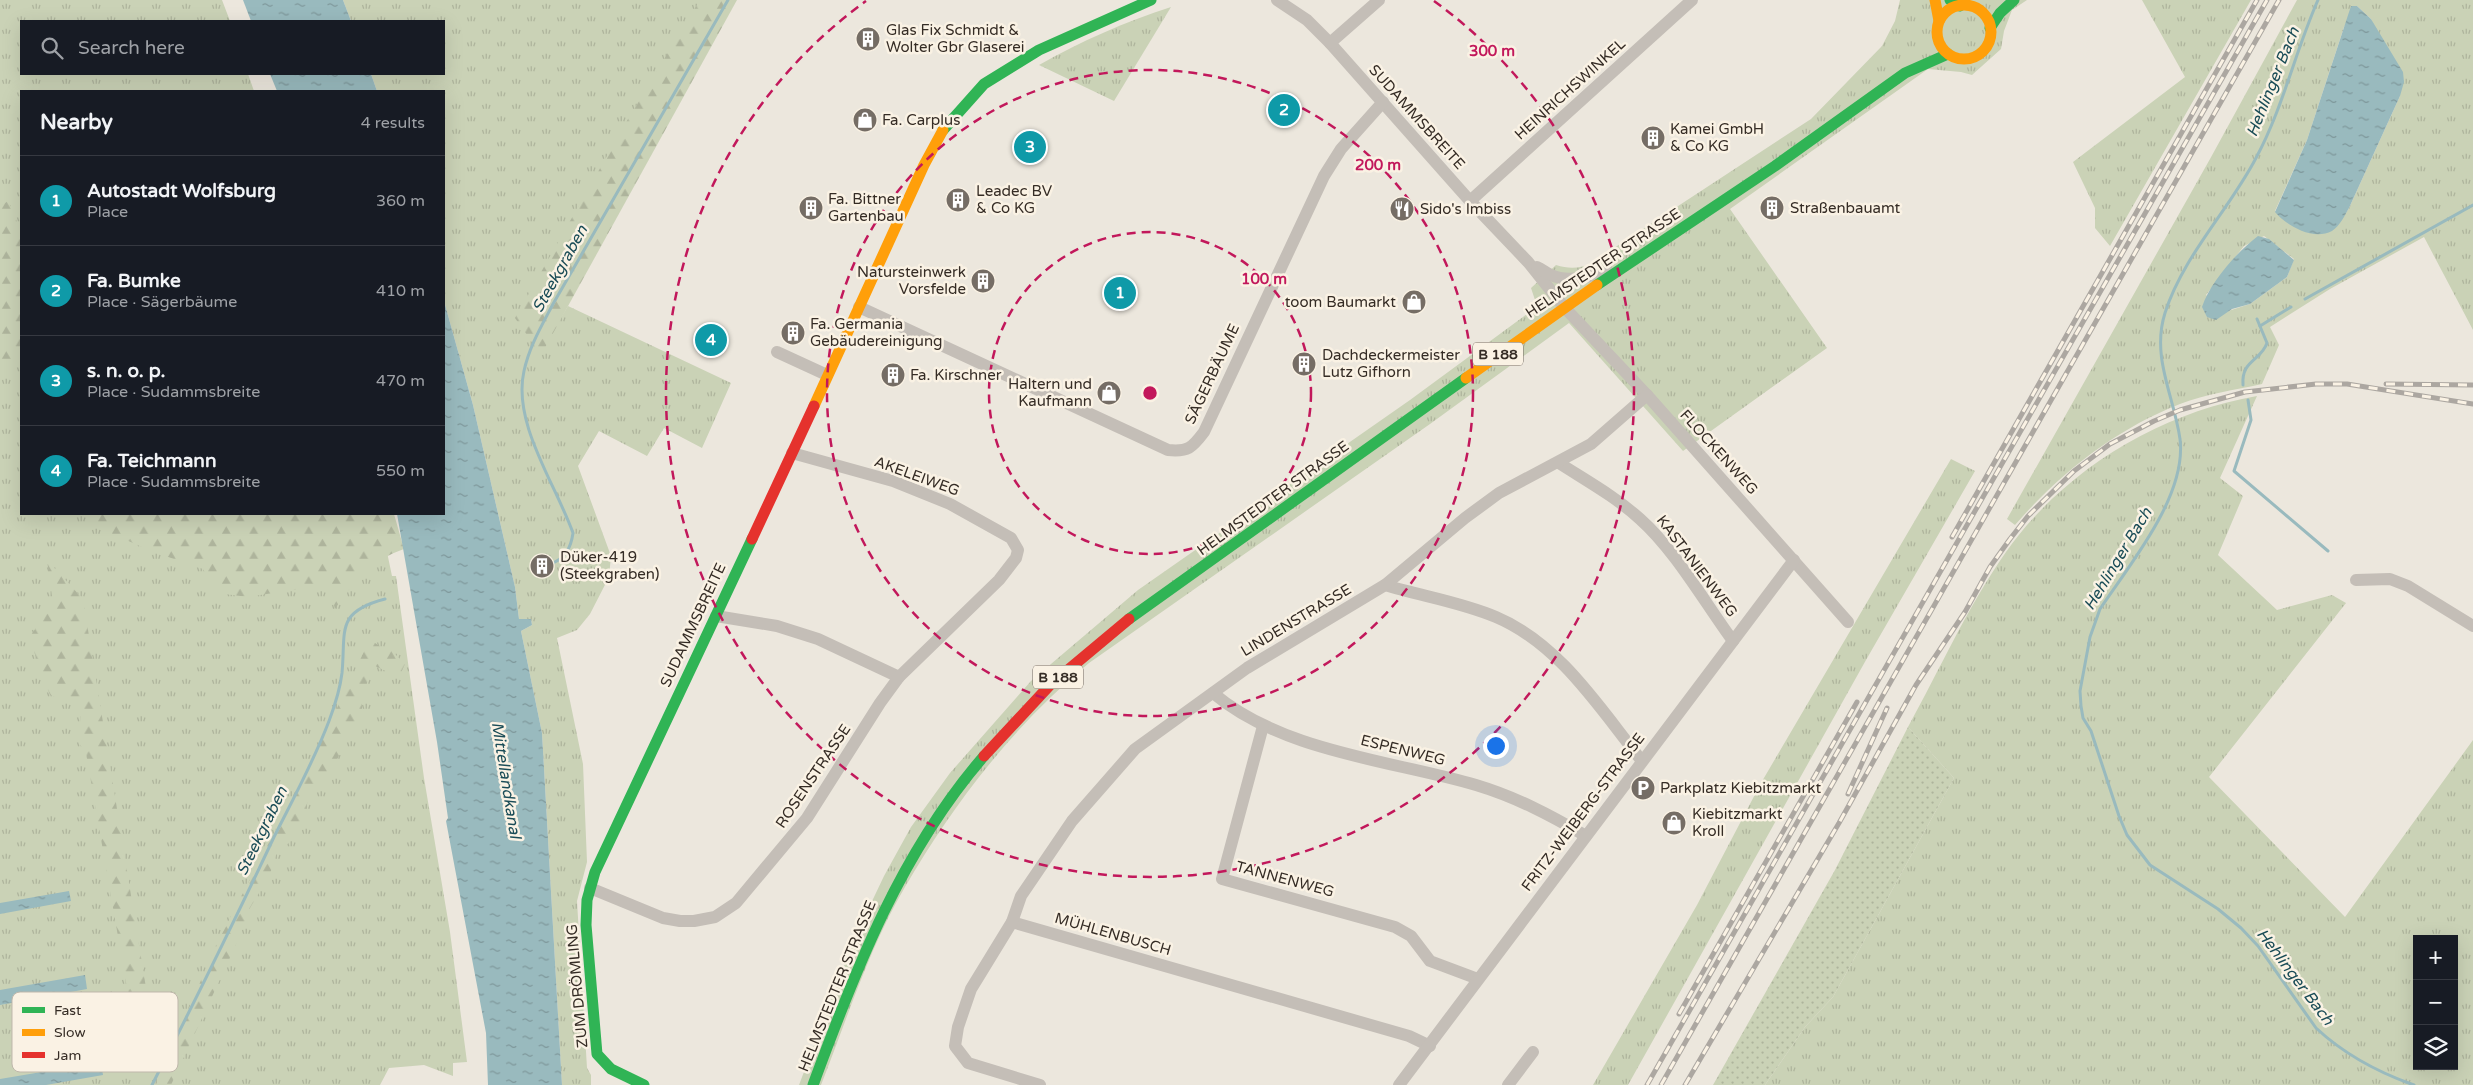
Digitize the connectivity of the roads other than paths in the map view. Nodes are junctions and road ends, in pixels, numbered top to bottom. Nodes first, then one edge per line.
1 (1151, 0) edge
2 (1277, 0) edge
3 (1379, 0) edge
4 (1692, 0) edge
5 (1935, 0) edge
6 (2001, 0) edge
7 (2014, 0) edge
8 (1955, 3) edge
9 (1978, 10) junction
10 (1939, 21) junction
11 (1990, 28) junction
12 (1937, 34) junction
13 (1330, 44) junction
14 (1948, 54) junction
15 (1905, 74) junction
16 (1383, 102) junction
17 (1470, 201) junction
18 (1528, 262) junction
19 (1614, 273) junction
20 (859, 307) junction
21 (1564, 307) junction
22 (777, 352) dead end
23 (827, 375) junction
24 (1646, 395) junction
25 (792, 453) junction
26 (1559, 463) junction
27 (1018, 550) joint
28 (1794, 560) junction
29 (2356, 580) dead end
30 (1385, 585) junction
31 (716, 616) junction
32 (1848, 622) dead end
33 (2473, 626) edge
34 (1733, 641) junction
35 (899, 677) junction
36 (1212, 693) junction
37 (1263, 726) junction
38 (1642, 761) junction
39 (1586, 836) junction
40 (590, 888) junction
41 (1012, 922) junction
42 (1478, 979) junction
43 (1430, 1046) junction
44 (1533, 1052) dead end
45 (644, 1085) edge
46 (812, 1085) edge
47 (1040, 1085) edge
48 (1399, 1085) edge
49 (1508, 1085) edge

1 - 20 main road, SUDAMMSBREITE
2 - 13 street, SUDAMMSBREITE
3 - 13 street
4 - 17 street, HEINRICHSWINKEL
5 - 10 main road
6 - 9 main road
7 - 11 main road
8 - 9 main road
8 - 10 main road
9 - 11 main road
10 - 12 main road
11 - 14 main road
12 - 14 main road
12 - 15 main road, HELMSTEDTER STRASSE / B 188
13 - 16 street, SUDAMMSBREITE
14 - 15 main road, HELMSTEDTER STRASSE / B 188
15 - 19 main road, HELMSTEDTER STRASSE / B 188
16 - 17 street, SUDAMMSBREITE
16 - 20 street, SÄGERBÄUME
17 - 18 street, SUDAMMSBREITE
18 - 19 street, SUDAMMSBREITE
18 - 21 street, SUDAMMSBREITE
19 - 21 main road, HELMSTEDTER STRASSE / B 188
20 - 23 main road, SUDAMMSBREITE
21 - 24 street, FLOCKENWEG
21 - 46 main road, HELMSTEDTER STRASSE / B 188
22 - 23 street
23 - 25 main road, SUDAMMSBREITE
24 - 26 street, LINDENSTRASSE
24 - 28 street, FLOCKENWEG
25 - 27 street, AKELEIWEG
25 - 31 main road, SUDAMMSBREITE
26 - 30 street, LINDENSTRASSE
26 - 34 street, KASTANIENWEG
27 - 35 street, ROSENSTRASSE
28 - 32 street, FLOCKENWEG
28 - 34 street, FRITZ-WEIBERG-STRASSE
29 - 33 street
30 - 36 street, LINDENSTRASSE
30 - 38 street
31 - 35 street
31 - 40 main road, SUDAMMSBREITE
34 - 38 street, FRITZ-WEIBERG-STRASSE
35 - 40 street, ROSENSTRASSE
36 - 37 street, ESPENWEG
36 - 41 street, LINDENSTRASSE
37 - 39 street, ESPENWEG
37 - 42 street, TANNENWEG
38 - 39 street, FRITZ-WEIBERG-STRASSE
39 - 42 street, FRITZ-WEIBERG-STRASSE
40 - 45 main road, ZUM DRÖMLING
41 - 43 street, MÜHLENBUSCH
41 - 47 street
42 - 43 street, FRITZ-WEIBERG-STRASSE
43 - 48 street, FRITZ-WEIBERG-STRASSE
44 - 49 street

